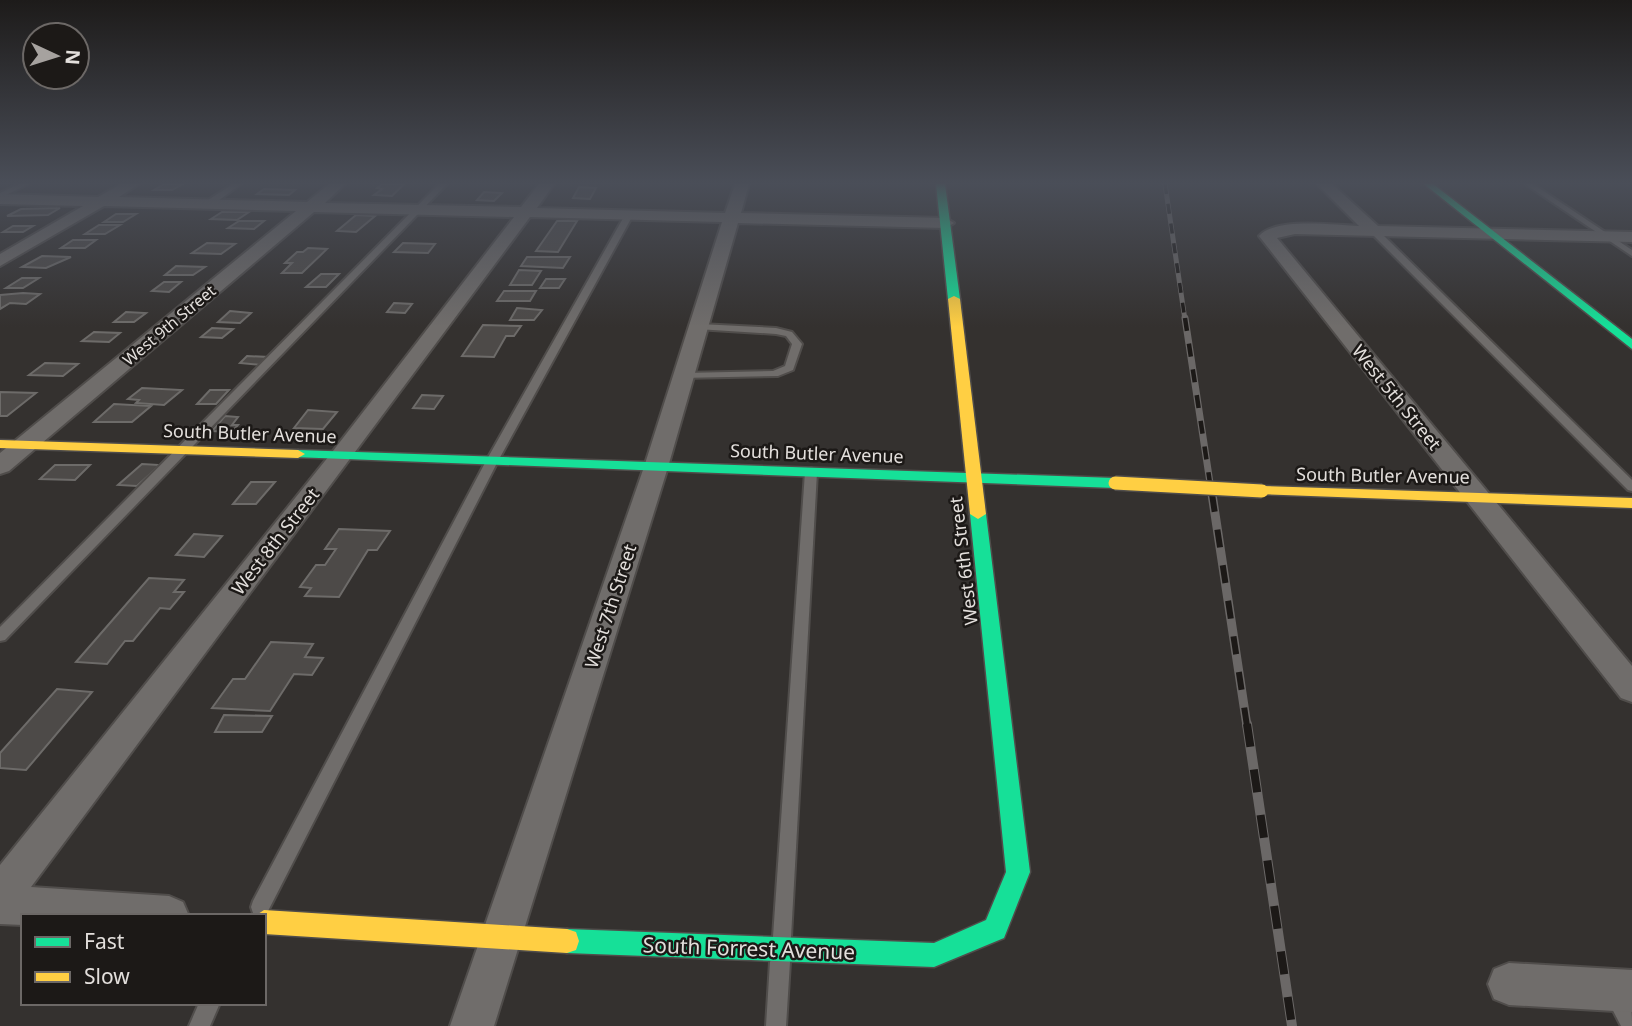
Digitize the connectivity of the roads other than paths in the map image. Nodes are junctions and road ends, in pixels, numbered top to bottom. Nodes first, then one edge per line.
1 (49, 232) edge
2 (280, 232) edge
3 (396, 232) edge
4 (512, 232) edge
5 (620, 232) edge
6 (729, 232) edge
7 (947, 232) edge
8 (1278, 232) edge
9 (1354, 232) edge
10 (1488, 232) edge
11 (1599, 232) edge
12 (1376, 233) junction
13 (1491, 234) junction
14 (1607, 237) junction
15 (1632, 237) edge
16 (1632, 254) edge
17 (0, 261) edge
18 (699, 327) junction
19 (1632, 345) edge
20 (684, 376) junction
21 (0, 444) edge
22 (26, 445) junction
23 (182, 450) junction
24 (342, 456) junction
25 (492, 461) junction
26 (0, 466) edge
27 (656, 467) junction
28 (811, 472) junction
29 (973, 478) junction
30 (1632, 487) edge
31 (1477, 497) junction
32 (1632, 503) edge
33 (0, 636) edge
34 (1632, 688) edge
35 (0, 897) edge
36 (0, 904) edge
37 (141, 914) edge
38 (257, 914) edge
39 (266, 922) edge
40 (995, 929) joint
41 (499, 938) junction
42 (781, 949) junction
43 (1509, 984) dead end
44 (1625, 1002) edge
45 (209, 1005) edge
46 (199, 1026) edge
47 (472, 1026) edge
48 (776, 1026) edge

1 - 17 street
2 - 22 street, West 9th Street
3 - 23 lane
4 - 24 street, West 8th Street
5 - 25 lane
6 - 18 street, West 7th Street
7 - 29 street, West 6th Street
8 - 31 street, West 5th Street
9 - 12 street, West 5th Street
10 - 13 street
11 - 14 lane
12 - 13 street
12 - 30 lane
13 - 14 street
13 - 19 street
14 - 15 street
14 - 16 lane
18 - 20 street, West 7th Street
18 - 20 lane
20 - 27 street, West 7th Street
21 - 22 street, South Butler Avenue
22 - 23 street, South Butler Avenue
22 - 26 street, West 9th Street
23 - 24 street, South Butler Avenue
23 - 33 lane
24 - 25 street, South Butler Avenue
24 - 35 street, West 8th Street
25 - 27 street, South Butler Avenue
25 - 38 lane
27 - 28 street, South Butler Avenue
27 - 41 street, West 7th Street
28 - 29 street, South Butler Avenue
28 - 42 lane
29 - 31 street, South Butler Avenue, bridge
29 - 40 street, West 6th Street
31 - 32 street, South Butler Avenue
31 - 34 street, West 5th Street
36 - 37 street
39 - 41 street, South Forrest Avenue
40 - 42 street, South Forrest Avenue
41 - 42 street, South Forrest Avenue
41 - 47 street, West 7th Street
42 - 48 lane
43 - 44 street
45 - 46 lane

